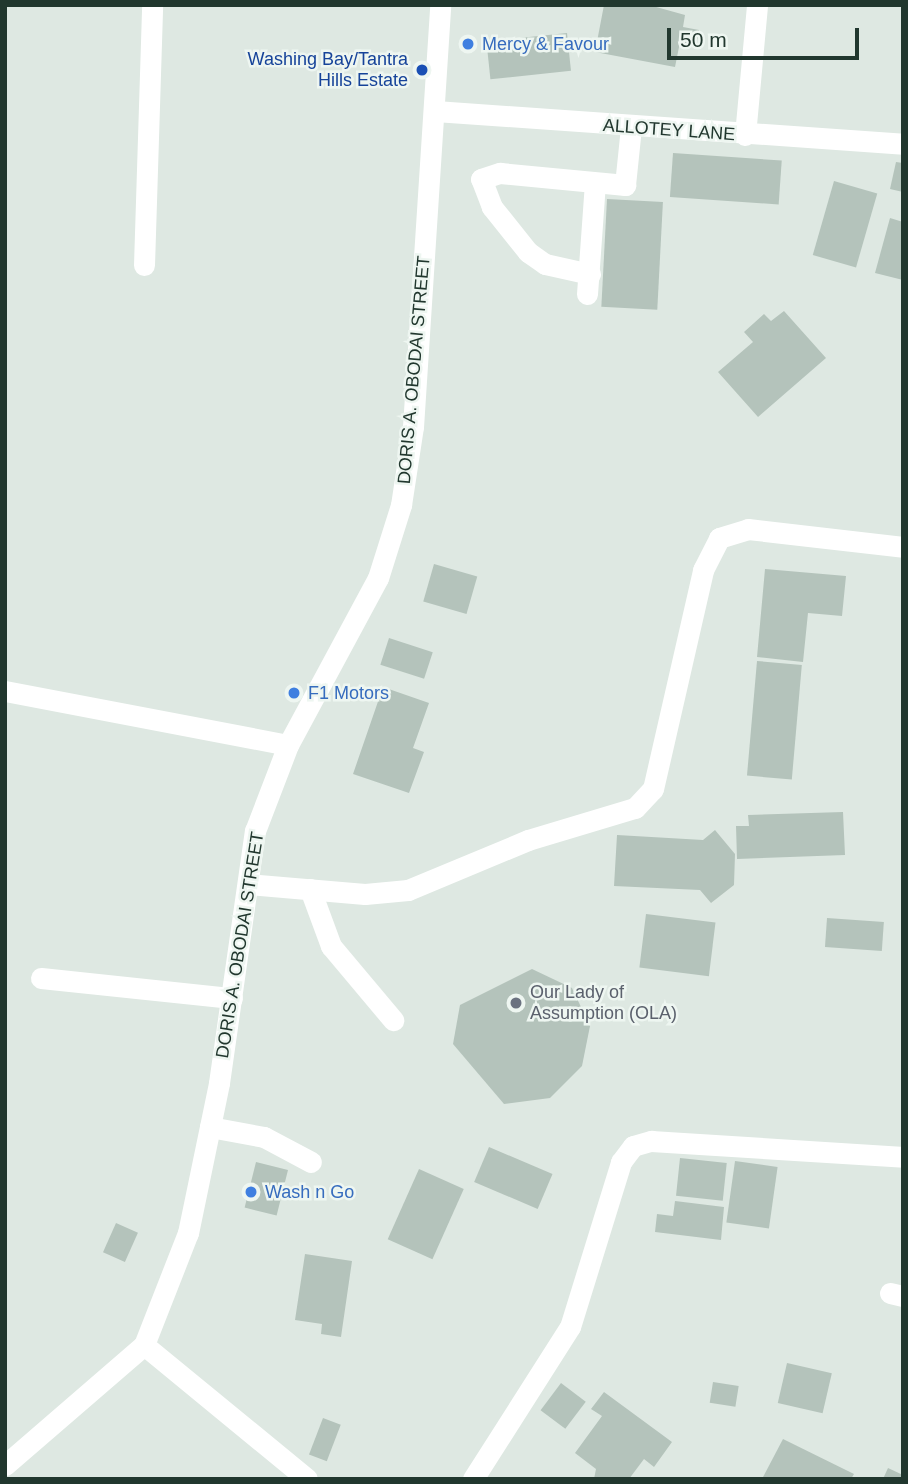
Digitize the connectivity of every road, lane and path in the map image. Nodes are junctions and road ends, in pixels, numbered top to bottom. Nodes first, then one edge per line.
1 (152, 5) edge
2 (440, 5) edge
3 (757, 5) edge
4 (435, 111) junction
5 (631, 127) junction
6 (745, 135) junction
7 (903, 144) edge
8 (595, 183) junction
9 (144, 265) dead end
10 (903, 547) edge
11 (5, 691) edge
12 (288, 745) junction
13 (248, 884) junction
14 (310, 889) junction
15 (41, 978) dead end
16 (232, 998) junction
17 (393, 1020) dead end
18 (210, 1127) junction
19 (903, 1157) edge
20 (311, 1162) dead end
21 (144, 1345) junction
22 (5, 1465) edge
23 (307, 1479) edge
24 (473, 1479) edge

1 - 9 street
2 - 4 street, DORIS A. OBODAI STREET
3 - 6 street
4 - 5 street, ALLOTEY LANE
4 - 12 street, DORIS A. OBODAI STREET
5 - 6 street, ALLOTEY LANE
5 - 8 street
6 - 7 street, ALLOTEY LANE
8 - 8 street
10 - 14 street
11 - 12 street
12 - 13 street, DORIS A. OBODAI STREET
13 - 14 street
13 - 16 street, DORIS A. OBODAI STREET
14 - 17 street
15 - 16 street
16 - 18 street, DORIS A. OBODAI STREET
18 - 20 street
18 - 21 street, DORIS A. OBODAI STREET
19 - 24 street
21 - 22 street, DORIS A. OBODAI STREET
21 - 23 street

